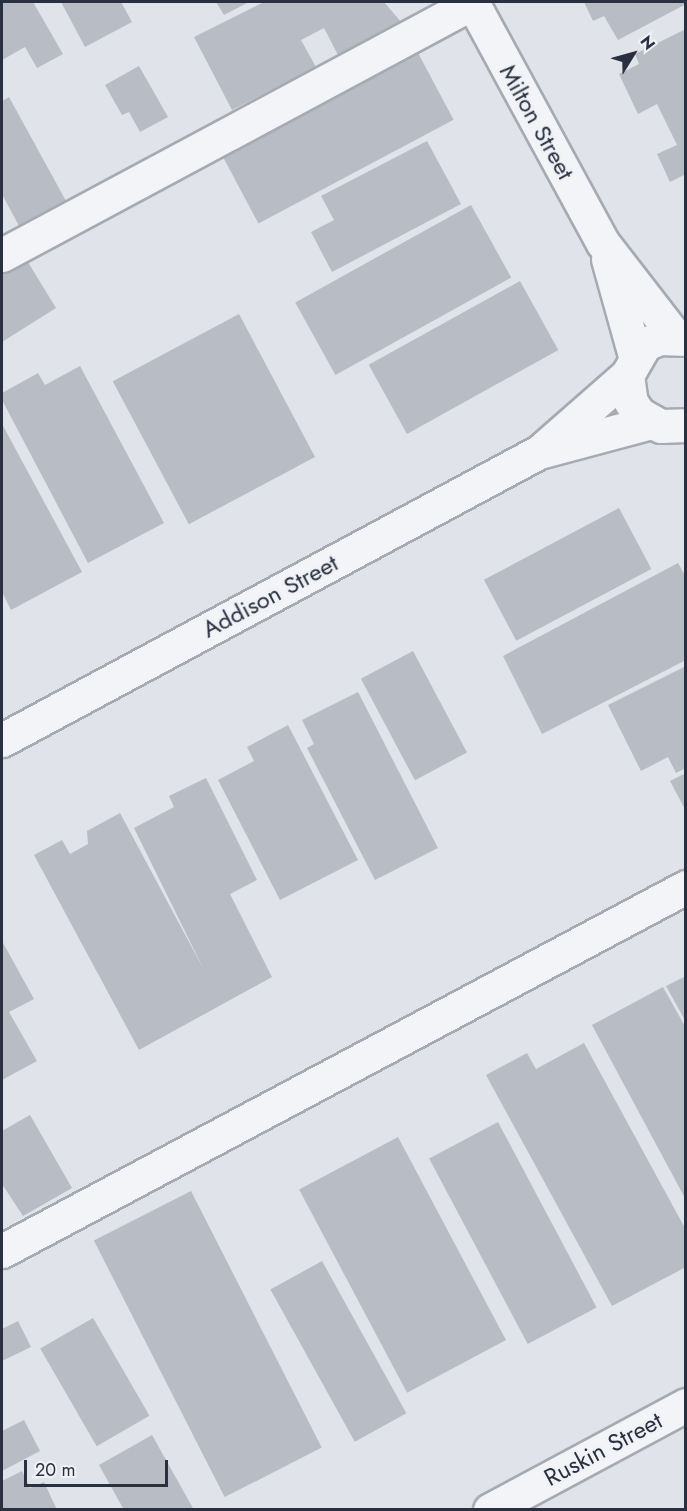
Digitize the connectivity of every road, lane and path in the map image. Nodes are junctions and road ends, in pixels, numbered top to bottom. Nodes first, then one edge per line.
1 (472, 2) edge
2 (603, 243) junction
3 (2, 255) edge
4 (680, 337) edge
5 (631, 365) junction
6 (673, 430) edge
7 (539, 452) junction
8 (2, 741) edge
9 (686, 886) edge
10 (2, 1251) edge
11 (686, 1405) edge
12 (490, 1509) edge

1 - 2 street, Milton Street
1 - 3 street
2 - 4 street, Milton Street
2 - 5 street, Milton Street
4 - 5 street, Addison Street
5 - 6 street, Milton Street
5 - 7 street, Addison Street
6 - 7 street, Addison Street
7 - 8 street, Addison Street
9 - 10 street
11 - 12 street, Ruskin Street

